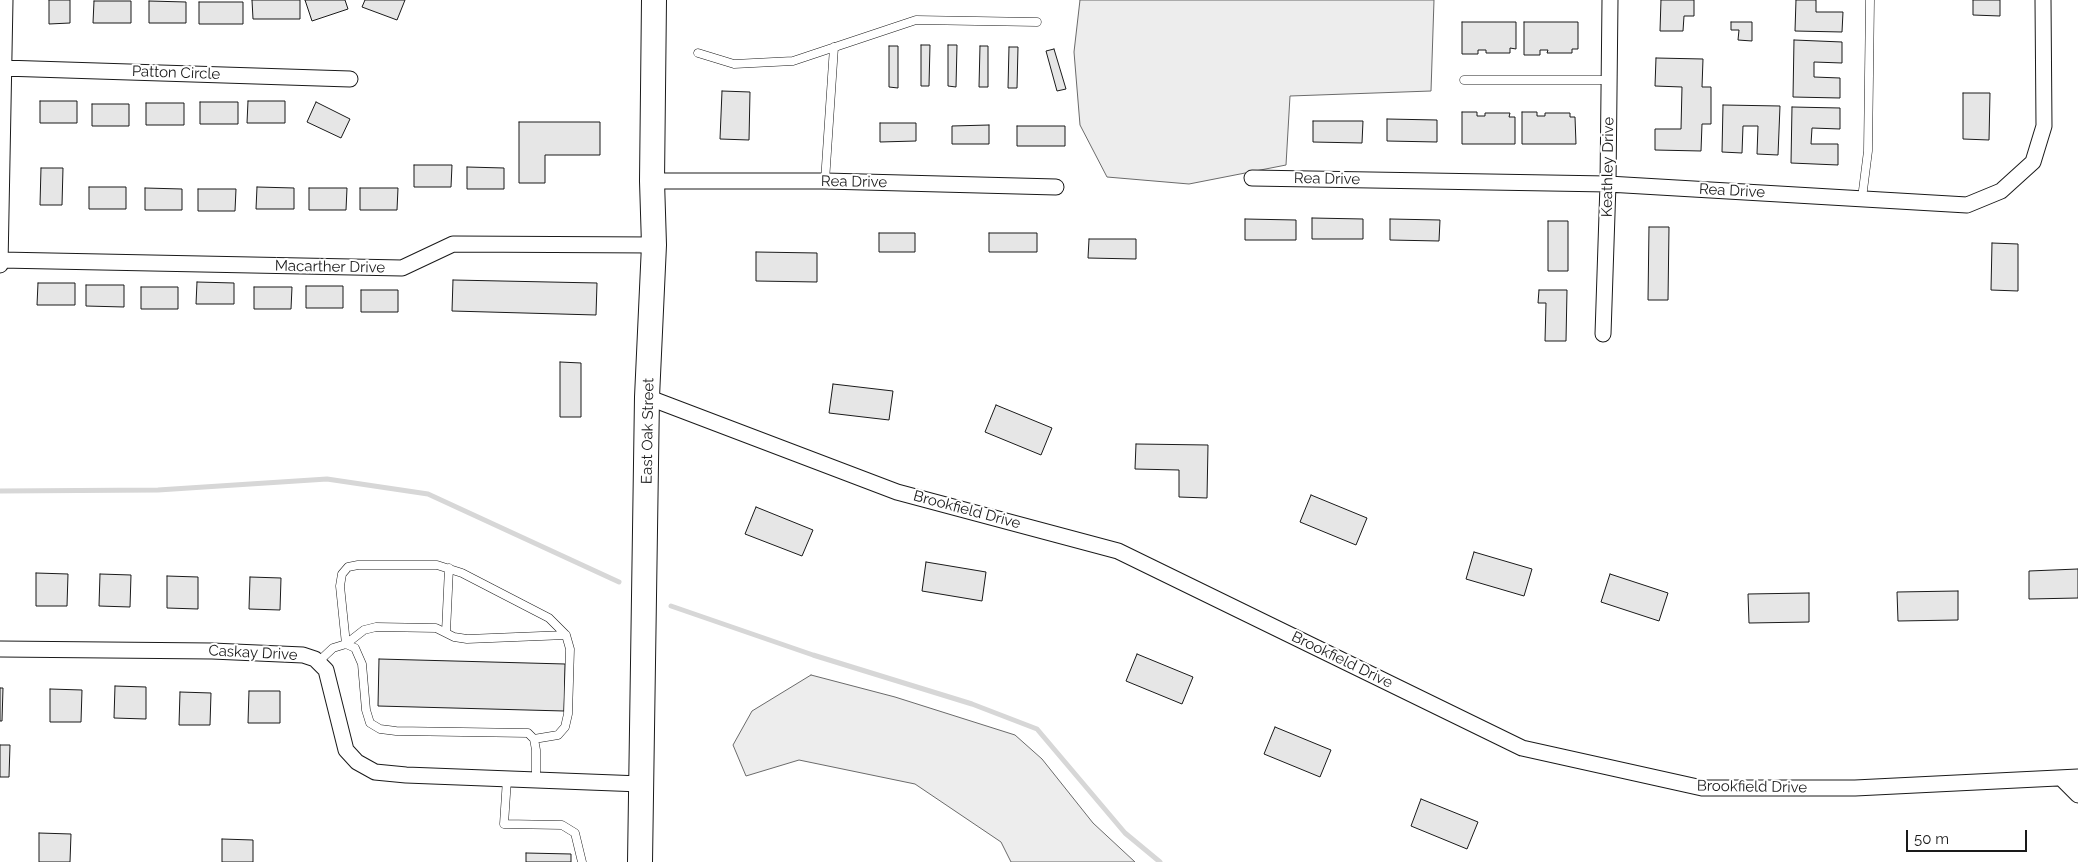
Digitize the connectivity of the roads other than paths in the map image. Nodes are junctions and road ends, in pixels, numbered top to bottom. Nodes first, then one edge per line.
1 (5, 0) edge
2 (654, 0) edge
3 (1610, 0) edge
4 (1870, 0) edge
5 (2043, 0) edge
6 (1037, 22) dead end
7 (2, 27) edge
8 (834, 47) junction
9 (698, 54) dead end
10 (2, 77) edge
11 (350, 79) dead end
12 (1464, 80) dead end
13 (1609, 80) junction
14 (1252, 178) dead end
15 (652, 181) junction
16 (825, 182) junction
17 (1608, 184) junction
18 (1056, 187) dead end
19 (1862, 198) junction
20 (654, 245) junction
21 (0, 260) edge
22 (0, 265) edge
23 (1603, 334) dead end
24 (647, 397) junction
25 (449, 568) junction
26 (446, 632) junction
27 (566, 635) junction
28 (346, 644) junction
29 (0, 649) edge
30 (318, 662) junction
31 (534, 740) junction
32 (2078, 777) edge
33 (2061, 778) junction
34 (507, 779) junction
35 (536, 780) junction
36 (641, 784) junction
37 (2078, 795) edge
38 (582, 862) edge
39 (640, 862) edge

1 - 7 street
2 - 15 highway, East Oak Street
3 - 13 street, Keathley Drive
4 - 19 lane
5 - 19 street, Rea Drive
6 - 8 lane
7 - 10 street
8 - 9 lane
8 - 16 lane
10 - 11 street, Patton Circle
10 - 21 street
12 - 13 lane
13 - 17 street, Keathley Drive
14 - 17 street, Rea Drive
15 - 16 street, Rea Drive
15 - 20 highway, East Oak Street
16 - 18 street, Rea Drive
17 - 19 street, Rea Drive
17 - 23 street, Keathley Drive
20 - 21 street, Macarther Drive
20 - 24 highway, East Oak Street
21 - 22 street
24 - 33 street, Brookfield Drive
24 - 36 highway, East Oak Street
25 - 26 lane
25 - 27 lane
25 - 28 lane
26 - 27 lane
26 - 28 lane
27 - 31 lane
28 - 30 lane
28 - 31 lane
29 - 30 street, Caskay Drive
30 - 34 street, Caskay Drive
31 - 35 lane
32 - 33 street, Brookfield Drive
33 - 37 street
34 - 35 street, Caskay Drive
34 - 38 lane
35 - 36 street, Caskay Drive
36 - 39 highway, East Oak Street

